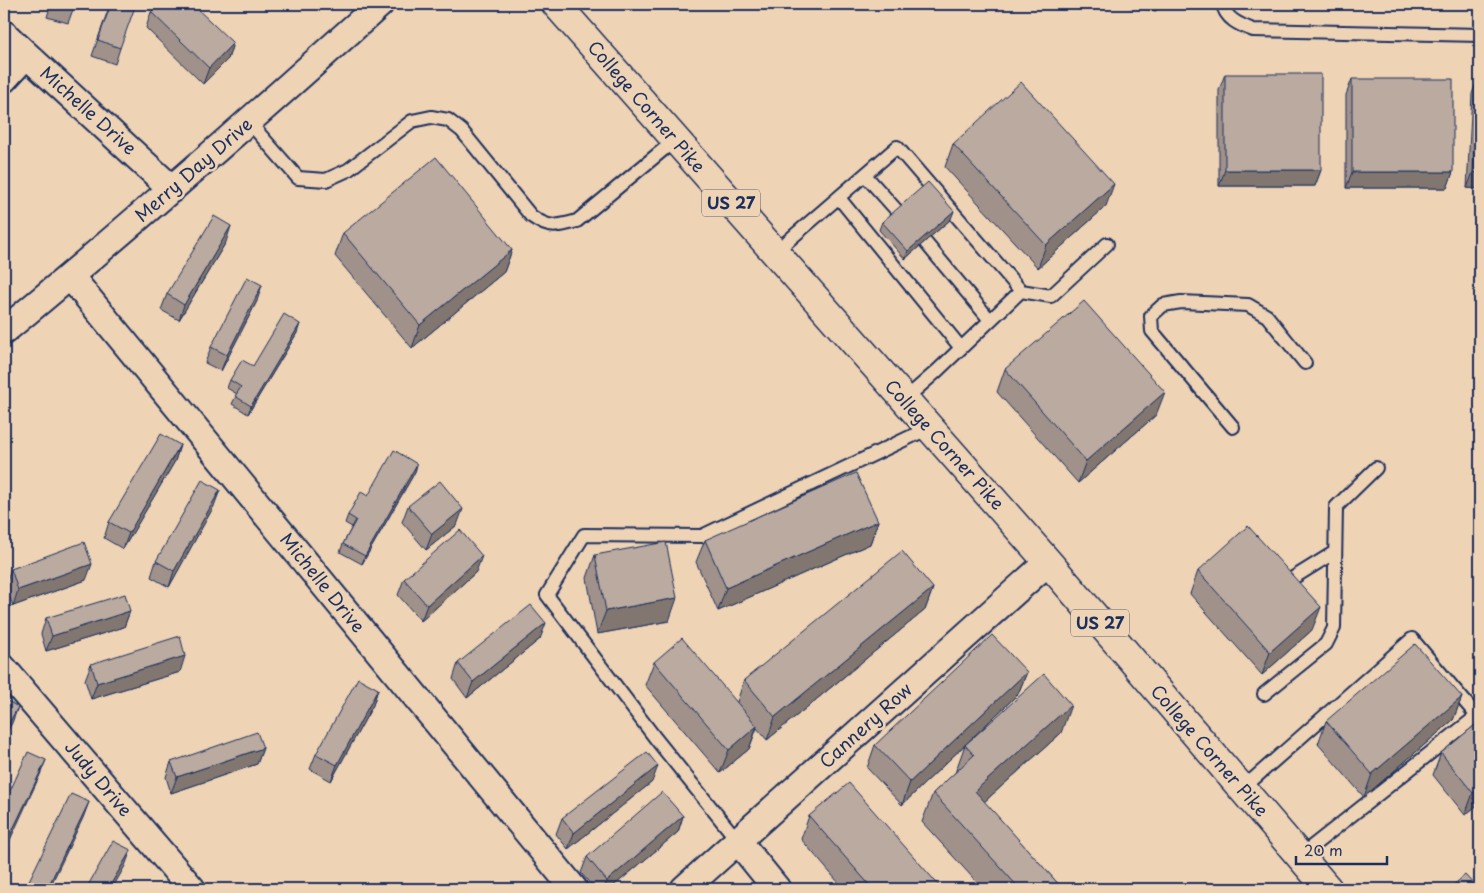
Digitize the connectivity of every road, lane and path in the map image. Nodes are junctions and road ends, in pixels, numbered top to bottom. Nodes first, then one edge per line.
1 (380, 4) edge
2 (556, 4) edge
3 (1223, 4) edge
4 (4, 34) edge
5 (1480, 35) edge
6 (26, 55) junction
7 (4, 79) edge
8 (249, 122) junction
9 (675, 140) junction
10 (865, 175) junction
11 (172, 189) junction
12 (839, 198) junction
13 (899, 213) edge
14 (925, 242) edge
15 (1107, 244) dead end
16 (774, 253) junction
17 (70, 276) junction
18 (1021, 290) junction
19 (990, 320) junction
20 (4, 331) edge
21 (961, 348) junction
22 (1305, 363) dead end
23 (904, 400) junction
24 (1233, 427) dead end
25 (929, 428) junction
26 (1376, 468) dead end
27 (1335, 552) junction
28 (1048, 562) junction
29 (1294, 578) edge
30 (4, 669) edge
31 (1264, 694) dead end
32 (1242, 789) junction
33 (738, 841) junction
34 (1300, 856) junction
35 (192, 889) edge
36 (574, 889) edge
37 (684, 889) edge
38 (778, 889) edge
39 (1328, 889) edge

1 - 8 street, Merry Day Drive
2 - 9 highway, College Corner Pike / US 27
3 - 5 lane
4 - 6 street, Michelle Drive
6 - 7 street
6 - 11 street, Michelle Drive
8 - 9 lane
8 - 11 street, Merry Day Drive
9 - 16 highway, College Corner Pike / US 27
10 - 12 lane
10 - 13 lane
10 - 18 lane
11 - 17 street, Merry Day Drive
12 - 16 lane
12 - 21 lane
14 - 19 lane
15 - 18 lane
16 - 23 highway, College Corner Pike / US 27
17 - 20 street, Merry Day Drive
17 - 36 street, Michelle Drive
18 - 19 lane
19 - 21 lane
21 - 23 lane
22 - 24 lane
23 - 25 highway, College Corner Pike / US 27
25 - 28 highway, College Corner Pike / US 27
25 - 33 lane
26 - 27 lane
27 - 29 lane
27 - 31 lane
28 - 32 highway, College Corner Pike / US 27
28 - 33 street, Cannery Row
30 - 35 street, Judy Drive
32 - 34 highway, College Corner Pike / US 27
32 - 34 lane
33 - 37 street, Cannery Row
33 - 38 street
34 - 39 highway, College Corner Pike / US 27

